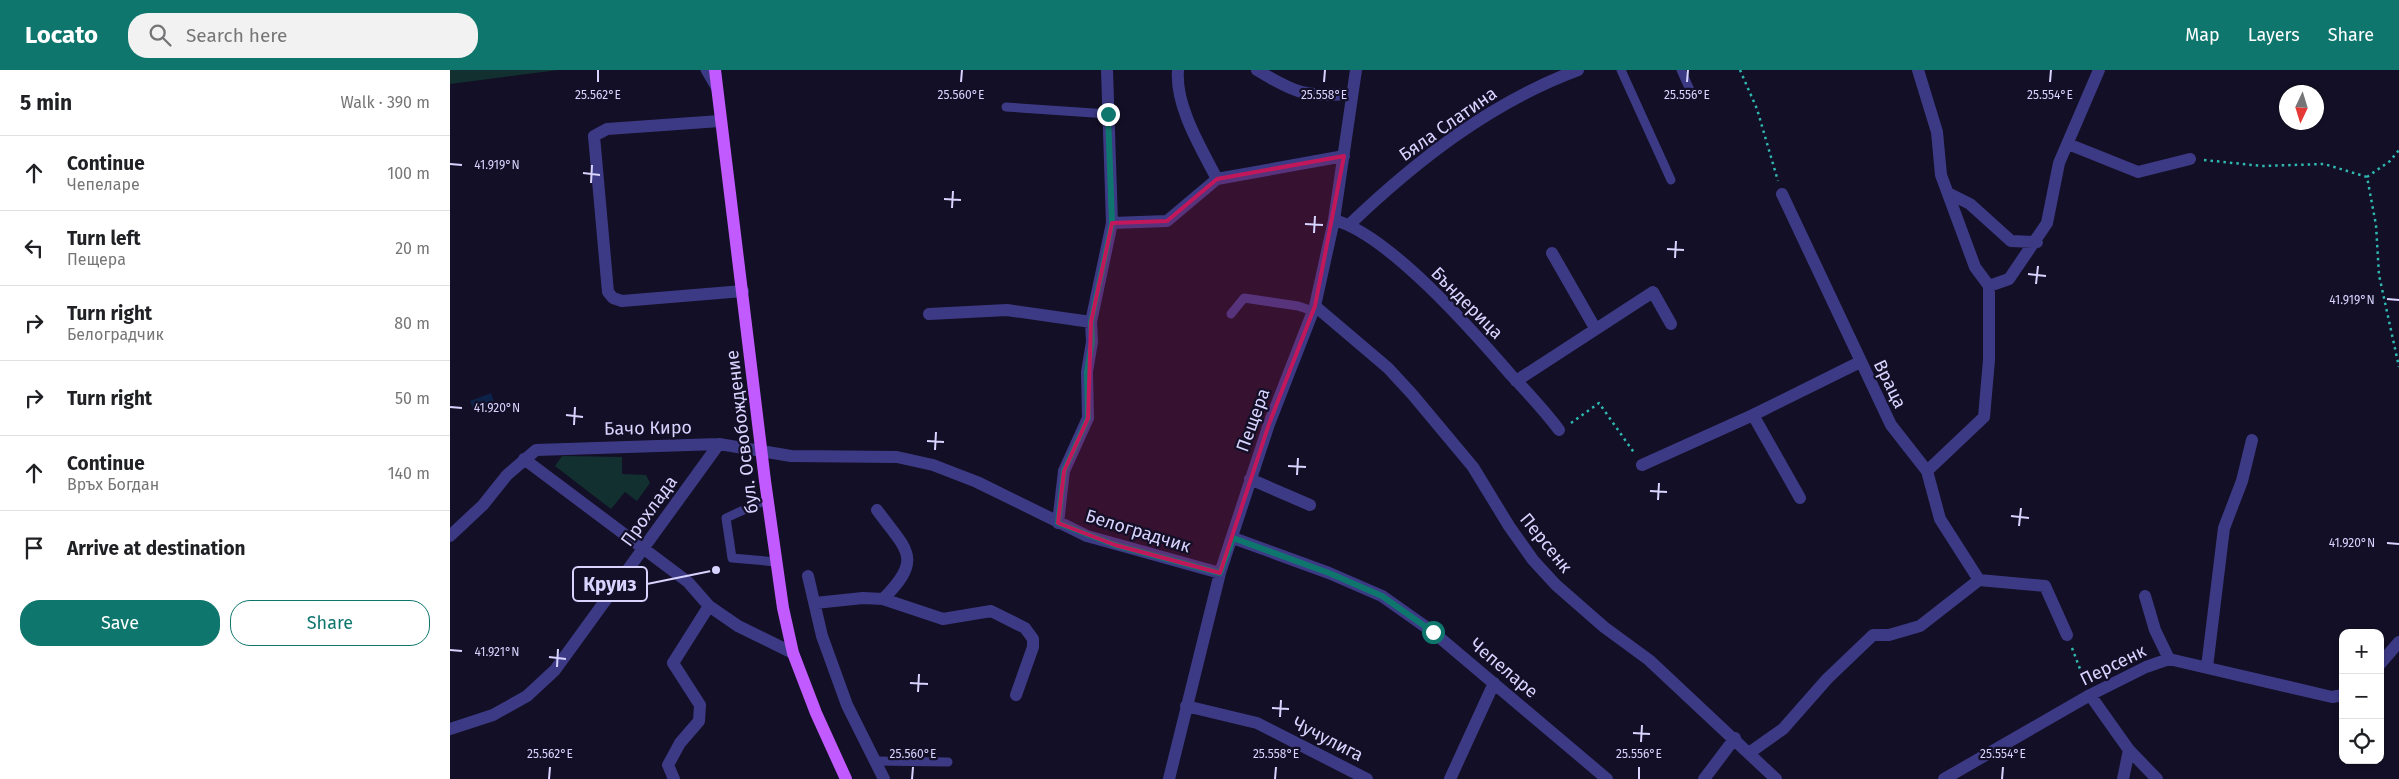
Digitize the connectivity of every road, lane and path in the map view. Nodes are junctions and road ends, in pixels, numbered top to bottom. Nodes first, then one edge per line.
1 (705, 70) edge
2 (715, 70) edge
3 (1107, 70) edge
4 (1178, 70) edge
5 (1257, 70) edge
6 (1356, 70) edge
7 (1578, 70) edge
8 (1621, 70) edge
9 (1682, 70) edge
10 (1740, 70) edge
11 (1918, 70) edge
12 (2099, 70) edge
13 (1690, 90) dead end
14 (718, 92) junction
15 (1352, 94) junction
16 (1006, 107) dead end
17 (1108, 114) junction
18 (720, 121) junction
19 (2068, 144) junction
20 (2399, 150) edge
21 (1344, 156) junction
22 (2190, 159) joint
23 (2367, 177) junction
24 (1217, 179) junction
25 (1671, 180) dead end
26 (1948, 193) junction
27 (1782, 194) joint
28 (1334, 220) junction
29 (1112, 223) junction
30 (1350, 224) junction
31 (2037, 242) junction
32 (1552, 252) dead end
33 (1989, 286) junction
34 (743, 291) junction
35 (1314, 309) junction
36 (929, 314) dead end
37 (1231, 314) dead end
38 (1091, 322) junction
39 (1670, 324) dead end
40 (1595, 328) junction
41 (1860, 362) junction
42 (2399, 367) edge
43 (1516, 381) junction
44 (1753, 415) junction
45 (1559, 430) joint
46 (2252, 440) dead end
47 (719, 444) junction
48 (762, 451) junction
49 (524, 459) junction
50 (1642, 465) joint
51 (1927, 471) junction
52 (1250, 479) junction
53 (1800, 498) dead end
54 (768, 500) junction
55 (1310, 505) dead end
56 (877, 510) dead end
57 (1058, 523) junction
58 (450, 536) edge
59 (1233, 538) junction
60 (643, 549) junction
61 (777, 562) junction
62 (1220, 573) junction
63 (808, 576) dead end
64 (1979, 580) junction
65 (2146, 596) dead end
66 (883, 599) junction
67 (814, 603) junction
68 (709, 606) junction
69 (2066, 634) joint
70 (2399, 642) edge
71 (793, 653) junction
72 (2170, 658) junction
73 (2384, 659) edge
74 (2207, 667) junction
75 (1494, 682) junction
76 (1016, 695) dead end
77 (2090, 695) junction
78 (2339, 696) edge
79 (1186, 706) junction
80 (450, 729) edge
81 (1735, 738) junction
82 (2129, 750) junction
83 (1749, 753) junction
84 (874, 760) junction
85 (948, 762) dead end
86 (674, 779) edge
87 (846, 779) edge
88 (884, 779) edge
89 (1169, 779) edge
90 (1367, 779) edge
91 (1450, 779) edge
92 (1607, 779) edge
93 (1704, 779) edge
94 (1776, 779) edge
95 (1944, 779) edge
96 (2123, 779) edge
97 (2157, 779) edge

1 - 14 lane
2 - 14 main road, бул. Освобождение
3 - 17 street
4 - 24 street
5 - 15 street
6 - 15 street, Пещера
7 - 30 street, Бяла Слатина
8 - 25 lane
9 - 13 lane
10 - 27 path
11 - 26 street
12 - 19 street
14 - 18 main road, бул. Освобождение
15 - 21 street, Пещера
16 - 17 lane
17 - 29 street
18 - 34 main road, бул. Освобождение
18 - 34 street
19 - 22 street
19 - 31 street
20 - 23 path
21 - 24 street
21 - 28 street, Пещера
22 - 23 path
23 - 42 path
24 - 29 street
26 - 31 street
26 - 33 street
27 - 41 street, Враца
28 - 30 street, Бъндерица
28 - 35 street, Пещера
29 - 38 street
30 - 43 street, Бъндерица
31 - 33 street
32 - 40 street
33 - 51 street
34 - 48 main road, бул. Освобождение
35 - 37 lane
35 - 52 street, Пещера
35 - 81 street, Персенк
36 - 38 street
38 - 57 street
39 - 40 street
40 - 43 street
41 - 44 street
41 - 51 street, Враца
43 - 45 street, Бъндерица
44 - 50 street
44 - 53 street
45 - 50 path
46 - 74 street
47 - 48 street, Бачо Киро
47 - 49 street, Бачо Киро
47 - 60 street, Прохлада
48 - 54 main road, бул. Освобождение
48 - 57 street, Белоградчик
49 - 58 street, Бачо Киро
49 - 60 street
51 - 64 street, Враца
52 - 55 street
52 - 59 street, Пещера
54 - 61 main road, бул. Освобождение
54 - 61 lane
56 - 66 street
57 - 62 street, Белоградчик
59 - 62 street, Пещера
59 - 75 street, Чепеларе
60 - 68 street
60 - 80 street, Прохлада
61 - 71 main road, бул. Освобождение
62 - 79 street, Пещера
63 - 67 street
64 - 69 street
64 - 83 street
65 - 72 street
66 - 67 street
66 - 76 street
67 - 84 street
68 - 71 street
68 - 86 street
69 - 77 path
70 - 73 street
71 - 87 main road, бул. Освобождение
72 - 74 street, Персенк
72 - 77 street, Персенк
74 - 78 street, Персенк
75 - 91 street
75 - 92 street, Чепеларе
77 - 82 street
77 - 95 street, Персенк
79 - 89 street, Пещера
79 - 90 street, Чучулига
81 - 83 street, Персенк
81 - 93 street
82 - 96 street
82 - 97 street
83 - 94 street, Персенк
84 - 85 lane
84 - 88 street

